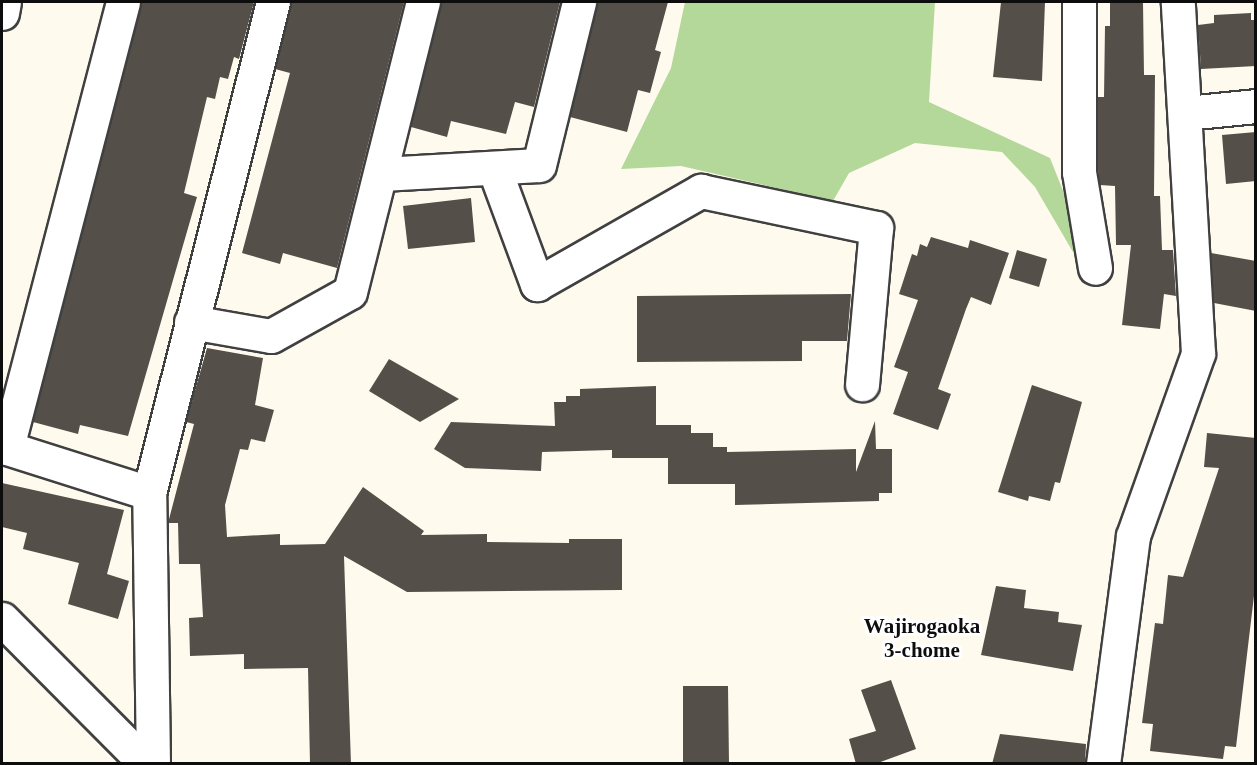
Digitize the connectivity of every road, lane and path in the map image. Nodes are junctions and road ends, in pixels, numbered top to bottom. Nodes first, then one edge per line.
1 (4, 2) edge
2 (123, 2) edge
3 (273, 2) edge
4 (423, 2) edge
5 (579, 2) edge
6 (1079, 2) edge
7 (1178, 2) edge
8 (2, 14) edge
9 (1256, 106) edge
10 (1186, 113) junction
11 (494, 168) junction
12 (382, 174) junction
13 (1095, 268) dead end
14 (191, 322) junction
15 (862, 384) dead end
16 (149, 493) junction
17 (2, 619) edge
18 (1110, 762) edge
19 (146, 764) edge
20 (153, 764) edge

1 - 8 street
2 - 16 street
3 - 14 street
4 - 12 street
5 - 11 street
6 - 13 street
7 - 10 street
9 - 10 street
10 - 18 street
11 - 12 street
11 - 15 street
12 - 14 street
14 - 16 street
16 - 20 street
17 - 19 street

